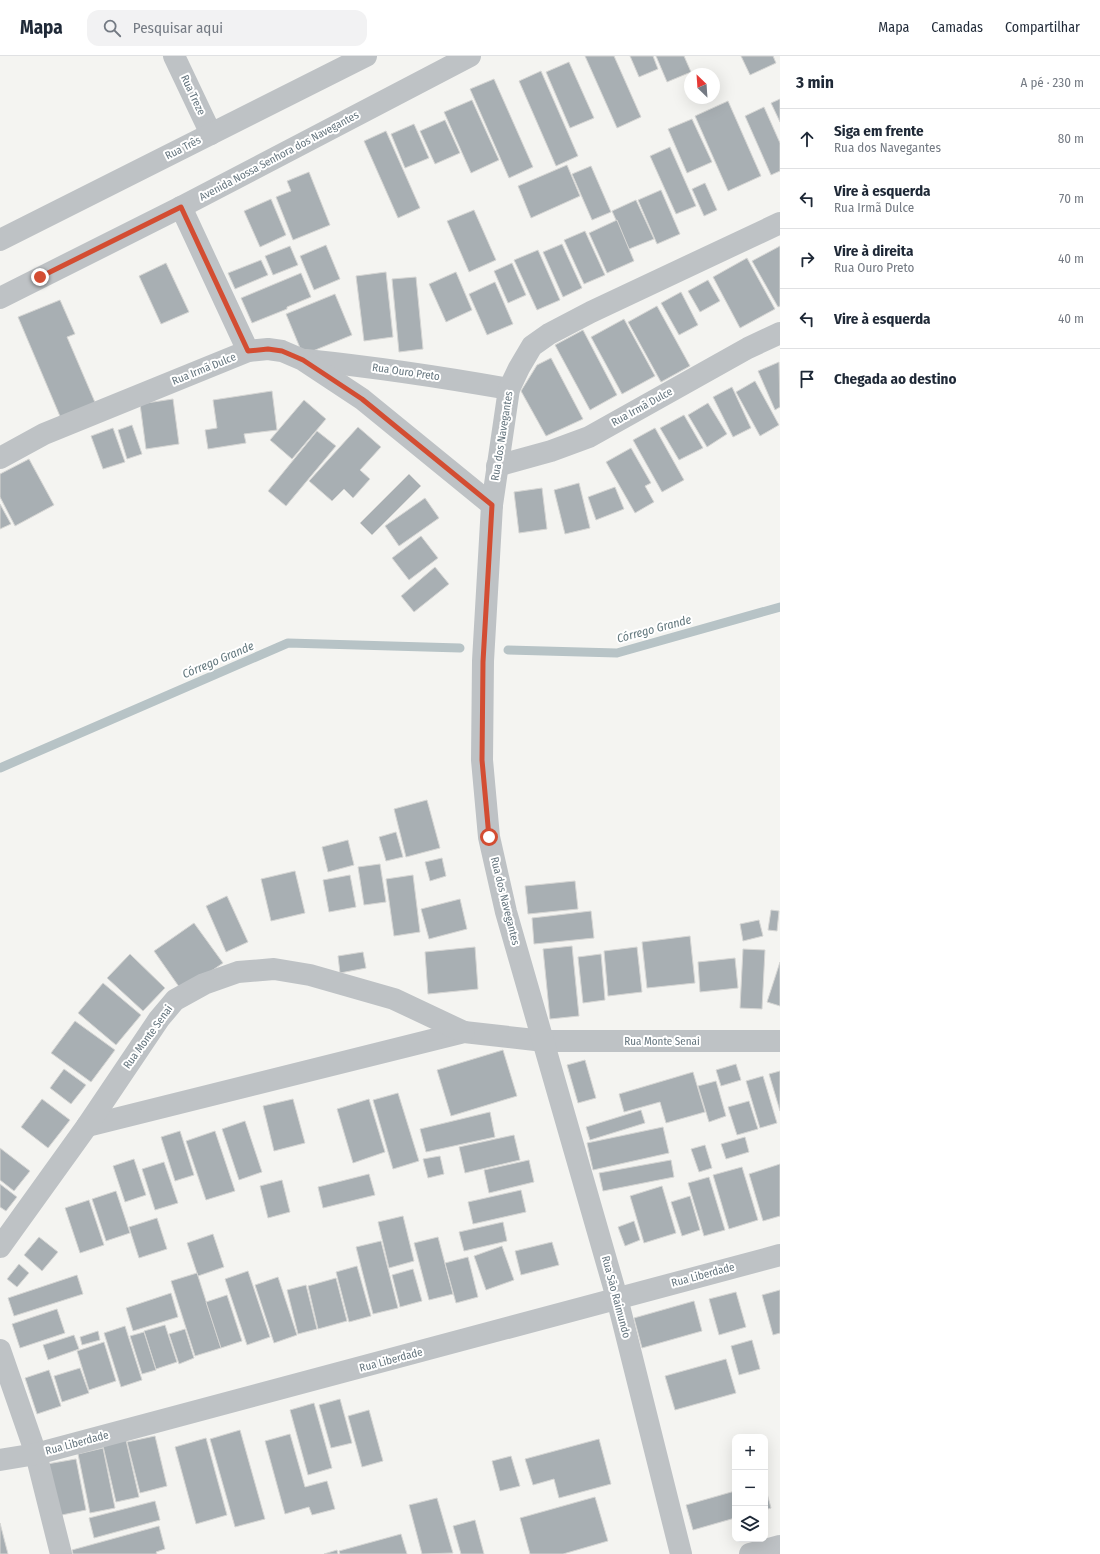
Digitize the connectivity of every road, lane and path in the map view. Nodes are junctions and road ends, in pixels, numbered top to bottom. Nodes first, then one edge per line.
1 (174, 56) edge
2 (366, 56) edge
3 (470, 56) edge
4 (211, 134) junction
5 (181, 207) junction
6 (780, 223) edge
7 (1, 237) edge
8 (0, 298) edge
9 (780, 333) edge
10 (248, 351) junction
11 (303, 360) junction
12 (509, 389) junction
13 (0, 458) edge
14 (498, 466) junction
15 (492, 505) junction
16 (464, 1032) junction
17 (544, 1041) junction
18 (780, 1041) edge
19 (87, 1126) junction
20 (0, 1247) edge
21 (780, 1255) edge
22 (617, 1298) junction
23 (0, 1350) edge
24 (36, 1454) junction
25 (0, 1460) edge
26 (780, 1546) edge
27 (61, 1554) edge
28 (681, 1554) edge
29 (750, 1554) edge

1 - 4 street, Rua Treze
2 - 4 street, Rua Três
3 - 5 street, Avenida Nossa Senhora dos Navegantes
4 - 7 street, Rua Três
5 - 8 street, Avenida Nossa Senhora dos Navegantes
5 - 10 street
6 - 12 street, Rua dos Navegantes
9 - 14 street, Rua Irmã Dulce
10 - 11 street, Rua Irmã Dulce
10 - 13 street, Rua Irmã Dulce
11 - 12 street, Rua Ouro Preto
11 - 15 street, Rua Irmã Dulce
12 - 14 street, Rua dos Navegantes
14 - 15 street, Rua dos Navegantes
15 - 17 street, Rua dos Navegantes
16 - 17 street, Rua Monte Senai
16 - 19 street
16 - 19 street, Rua Monte Senai
17 - 18 street, Rua Monte Senai
17 - 22 street, Rua São Raimundo
19 - 20 street, Rua Monte Senai
21 - 22 street, Rua Liberdade
22 - 24 street, Rua Liberdade
22 - 28 street, Rua São Raimundo
23 - 24 street
24 - 25 street, Rua Liberdade
24 - 27 street
26 - 29 street

